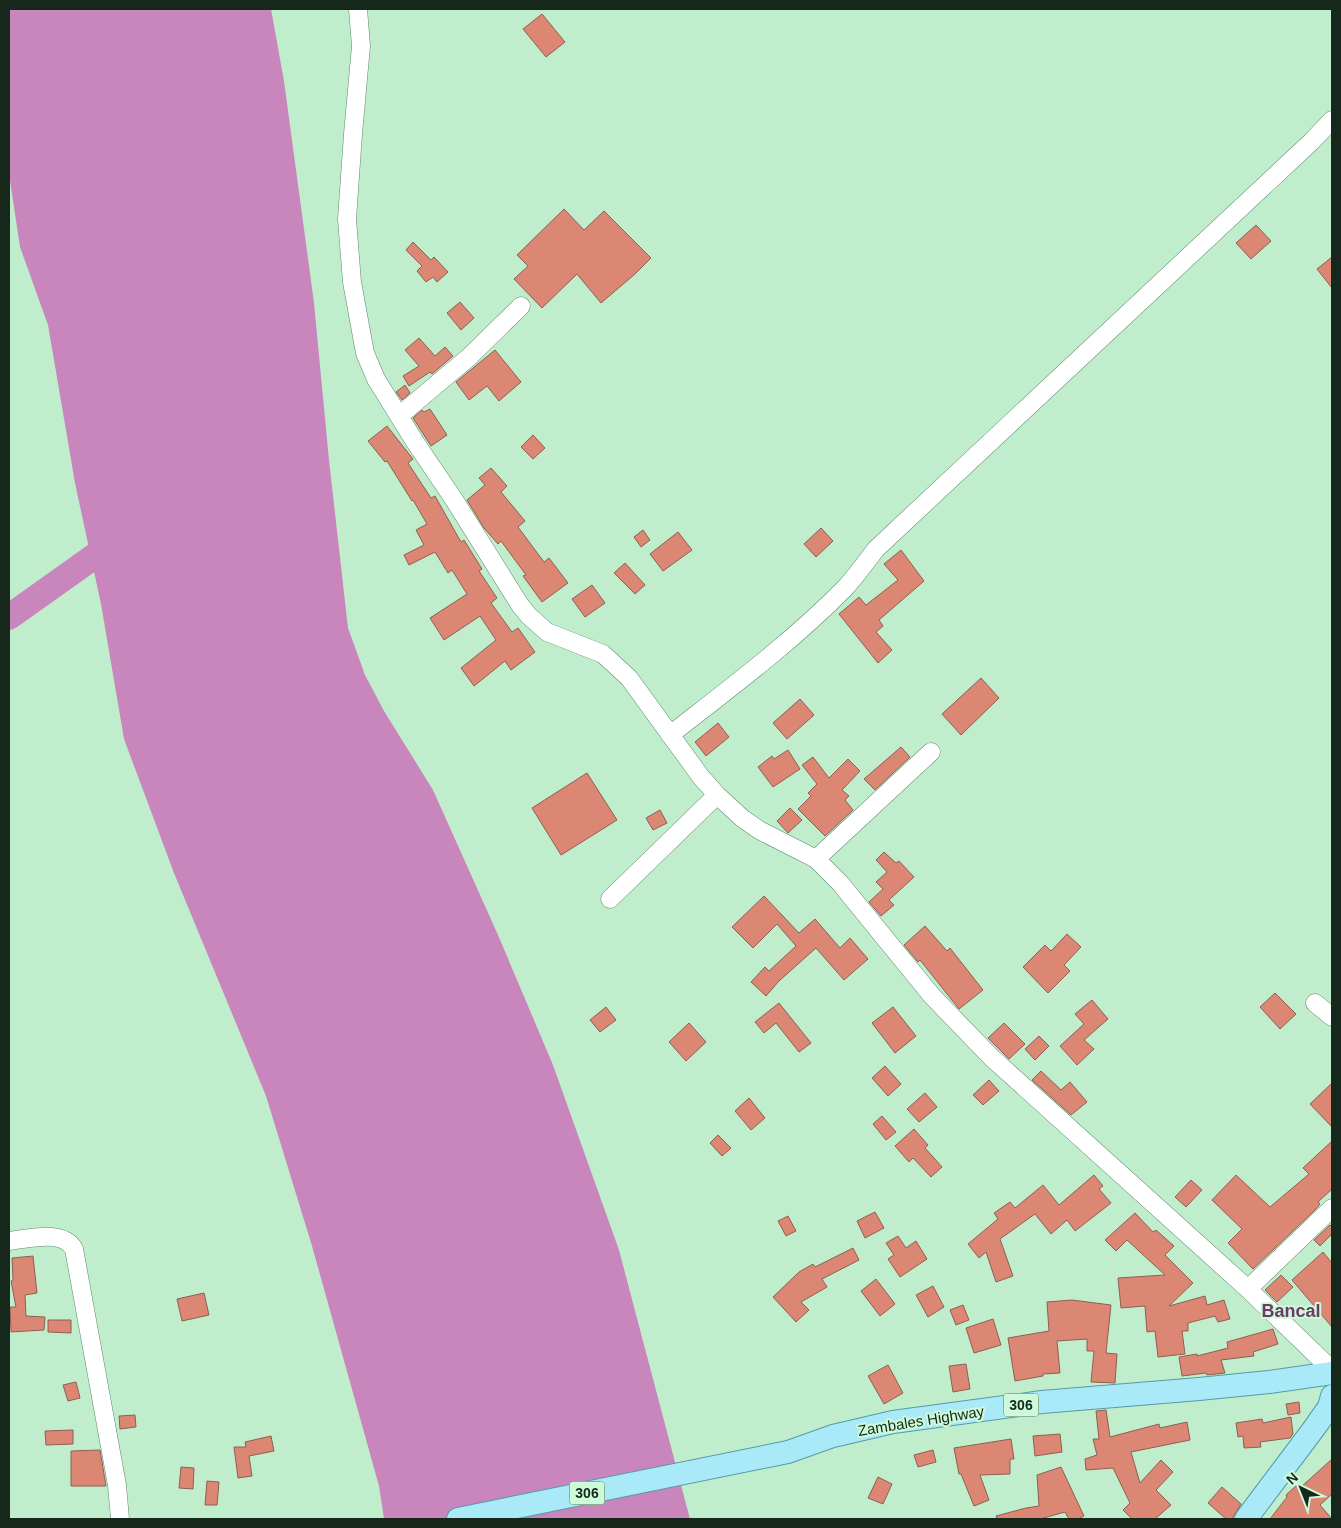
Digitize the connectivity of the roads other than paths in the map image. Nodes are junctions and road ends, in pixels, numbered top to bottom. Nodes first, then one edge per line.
1 (358, 9) edge
2 (1332, 120) edge
3 (521, 306) dead end
4 (399, 416) junction
5 (670, 735) junction
6 (931, 752) dead end
7 (717, 795) junction
8 (816, 859) junction
9 (610, 899) dead end
10 (1315, 1003) dead end
11 (1332, 1018) edge
12 (1332, 1208) edge
13 (9, 1241) edge
14 (1248, 1290) junction
15 (1332, 1371) edge
16 (1332, 1396) edge
17 (120, 1519) edge
18 (458, 1519) edge
19 (1246, 1519) edge

1 - 4 street
2 - 5 street
3 - 4 street
4 - 5 street
5 - 7 street
6 - 8 street
7 - 8 street
7 - 9 street
8 - 14 street
10 - 11 street
12 - 14 street
13 - 17 street
14 - 15 street
15 - 18 main road, Zambales Highway / 306
16 - 19 main road

